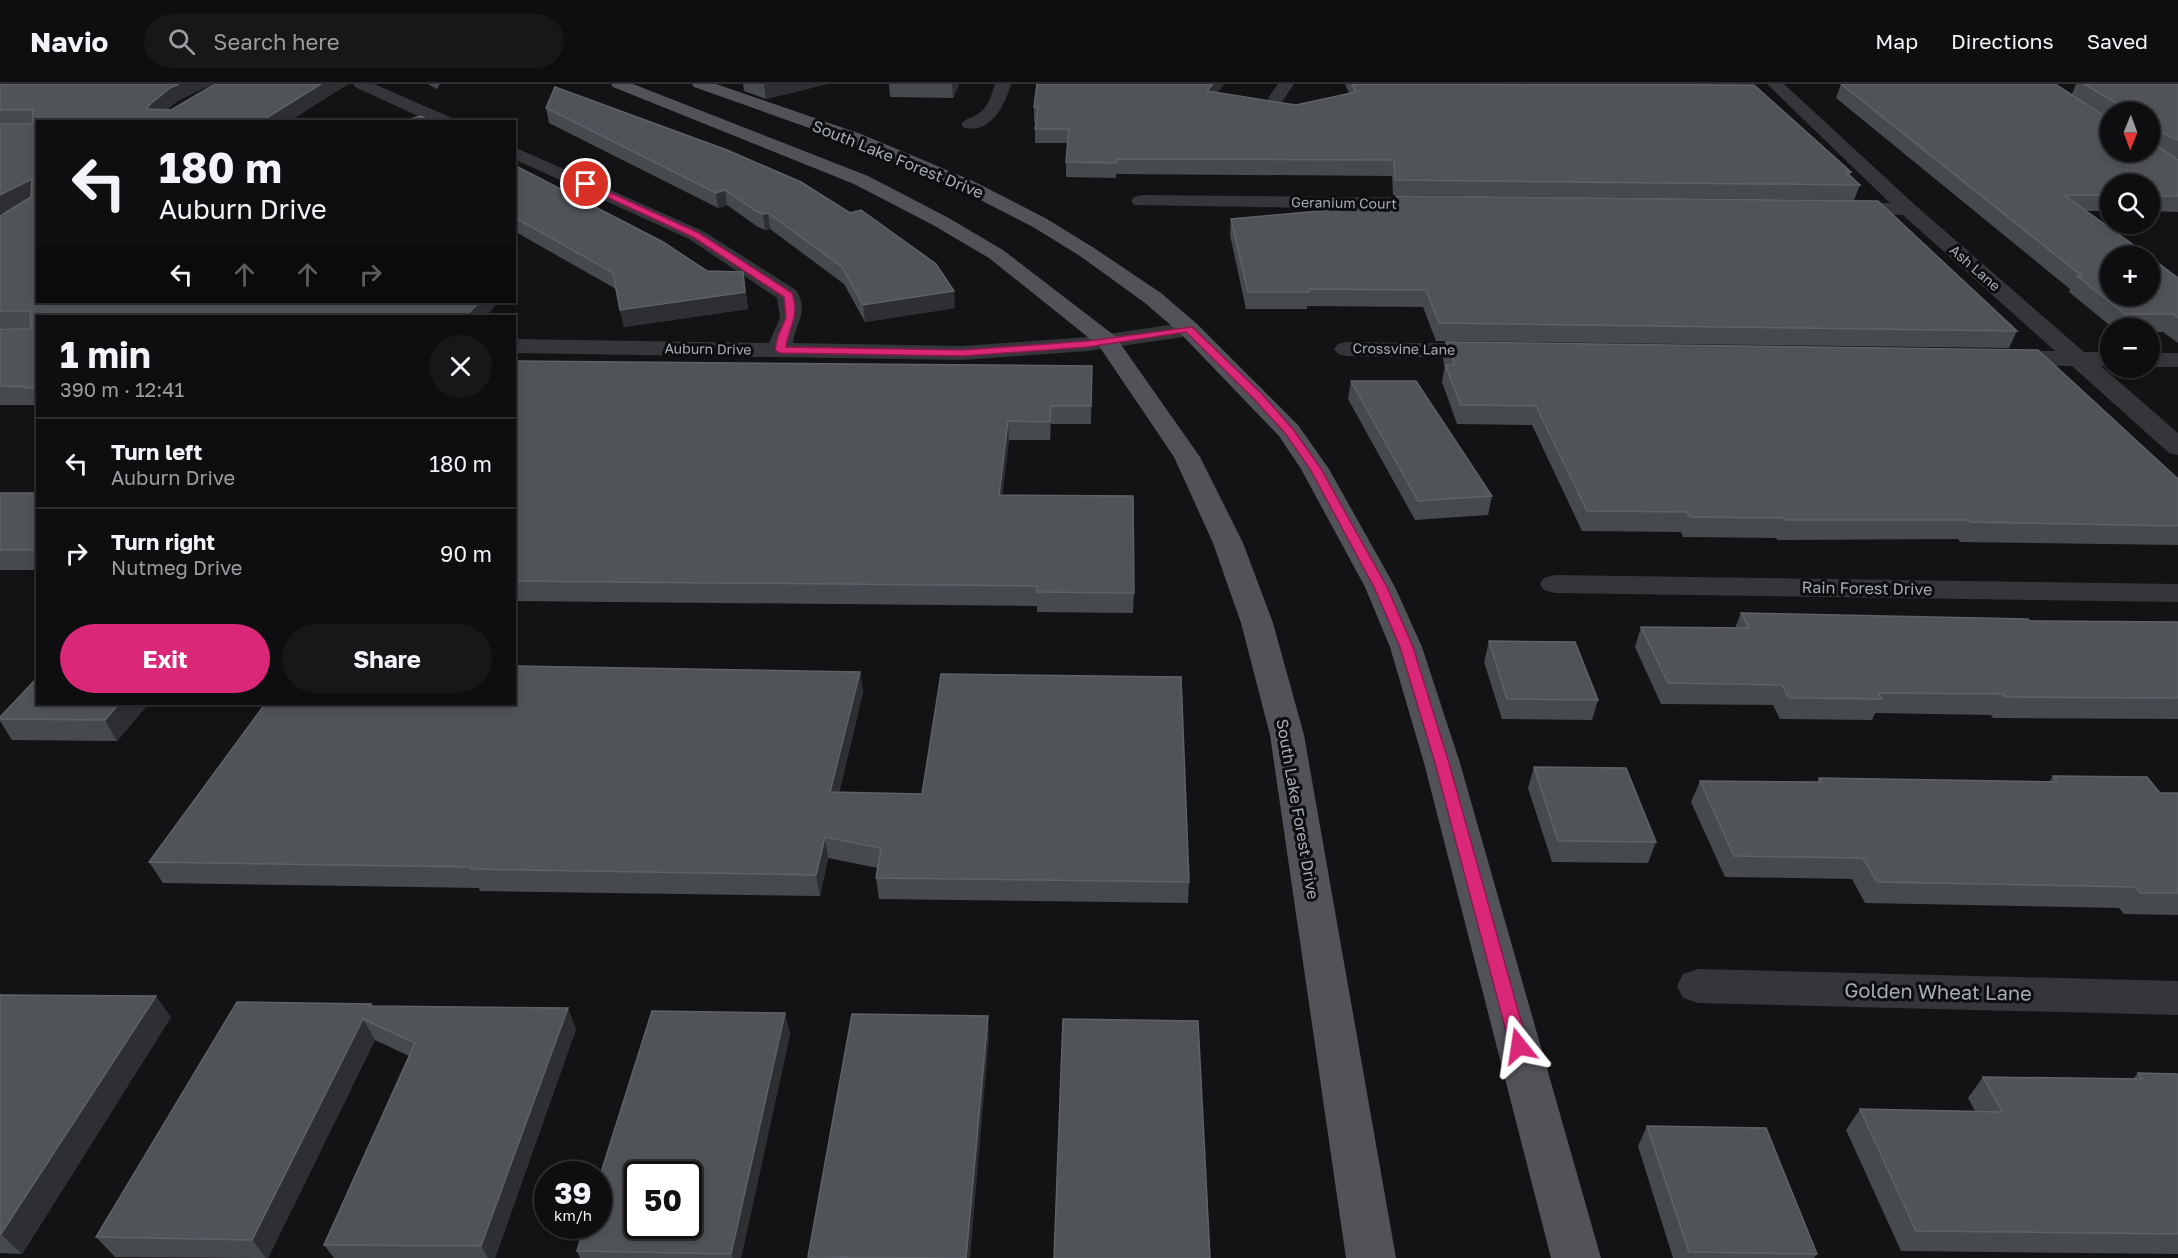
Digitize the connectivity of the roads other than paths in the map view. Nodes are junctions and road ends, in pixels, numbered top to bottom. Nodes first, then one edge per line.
1 (361, 84) edge
2 (619, 84) edge
3 (700, 84) edge
4 (1003, 84) edge
5 (1286, 84) edge
6 (1775, 84) edge
7 (1276, 98) dead end
8 (442, 120) edge
9 (970, 124) dead end
10 (517, 155) edge
11 (1141, 201) dead end
12 (1466, 204) edge
13 (1824, 208) edge
14 (1908, 209) junction
15 (1189, 329) junction
16 (1107, 341) junction
17 (516, 346) edge
18 (1346, 349) dead end
19 (780, 350) junction
20 (1511, 351) edge
21 (1984, 357) edge
22 (2078, 359) junction
23 (2100, 359) edge
24 (2160, 360) edge
25 (2178, 360) edge
26 (2178, 447) edge
27 (1555, 584) dead end
28 (2178, 593) edge
29 (1698, 986) dead end
30 (2178, 998) edge
31 (1371, 1258) edge
32 (1576, 1258) edge

1 - 8 street
2 - 16 main road, South Lake Forest Drive
3 - 15 main road, South Lake Forest Drive
4 - 9 street
5 - 7 street
6 - 14 street, Ash Lane
10 - 19 street
11 - 12 street, Geranium Court
13 - 14 street
14 - 22 street, Ash Lane
15 - 16 street, Auburn Drive
15 - 32 main road, South Lake Forest Drive
16 - 19 street, Auburn Drive
16 - 31 main road, South Lake Forest Drive
17 - 19 street, Auburn Drive
18 - 20 street, Crossvine Lane
21 - 22 street
22 - 23 street
22 - 26 street, Ash Lane
24 - 25 street
27 - 28 street, Rain Forest Drive
29 - 30 street, Golden Wheat Lane

